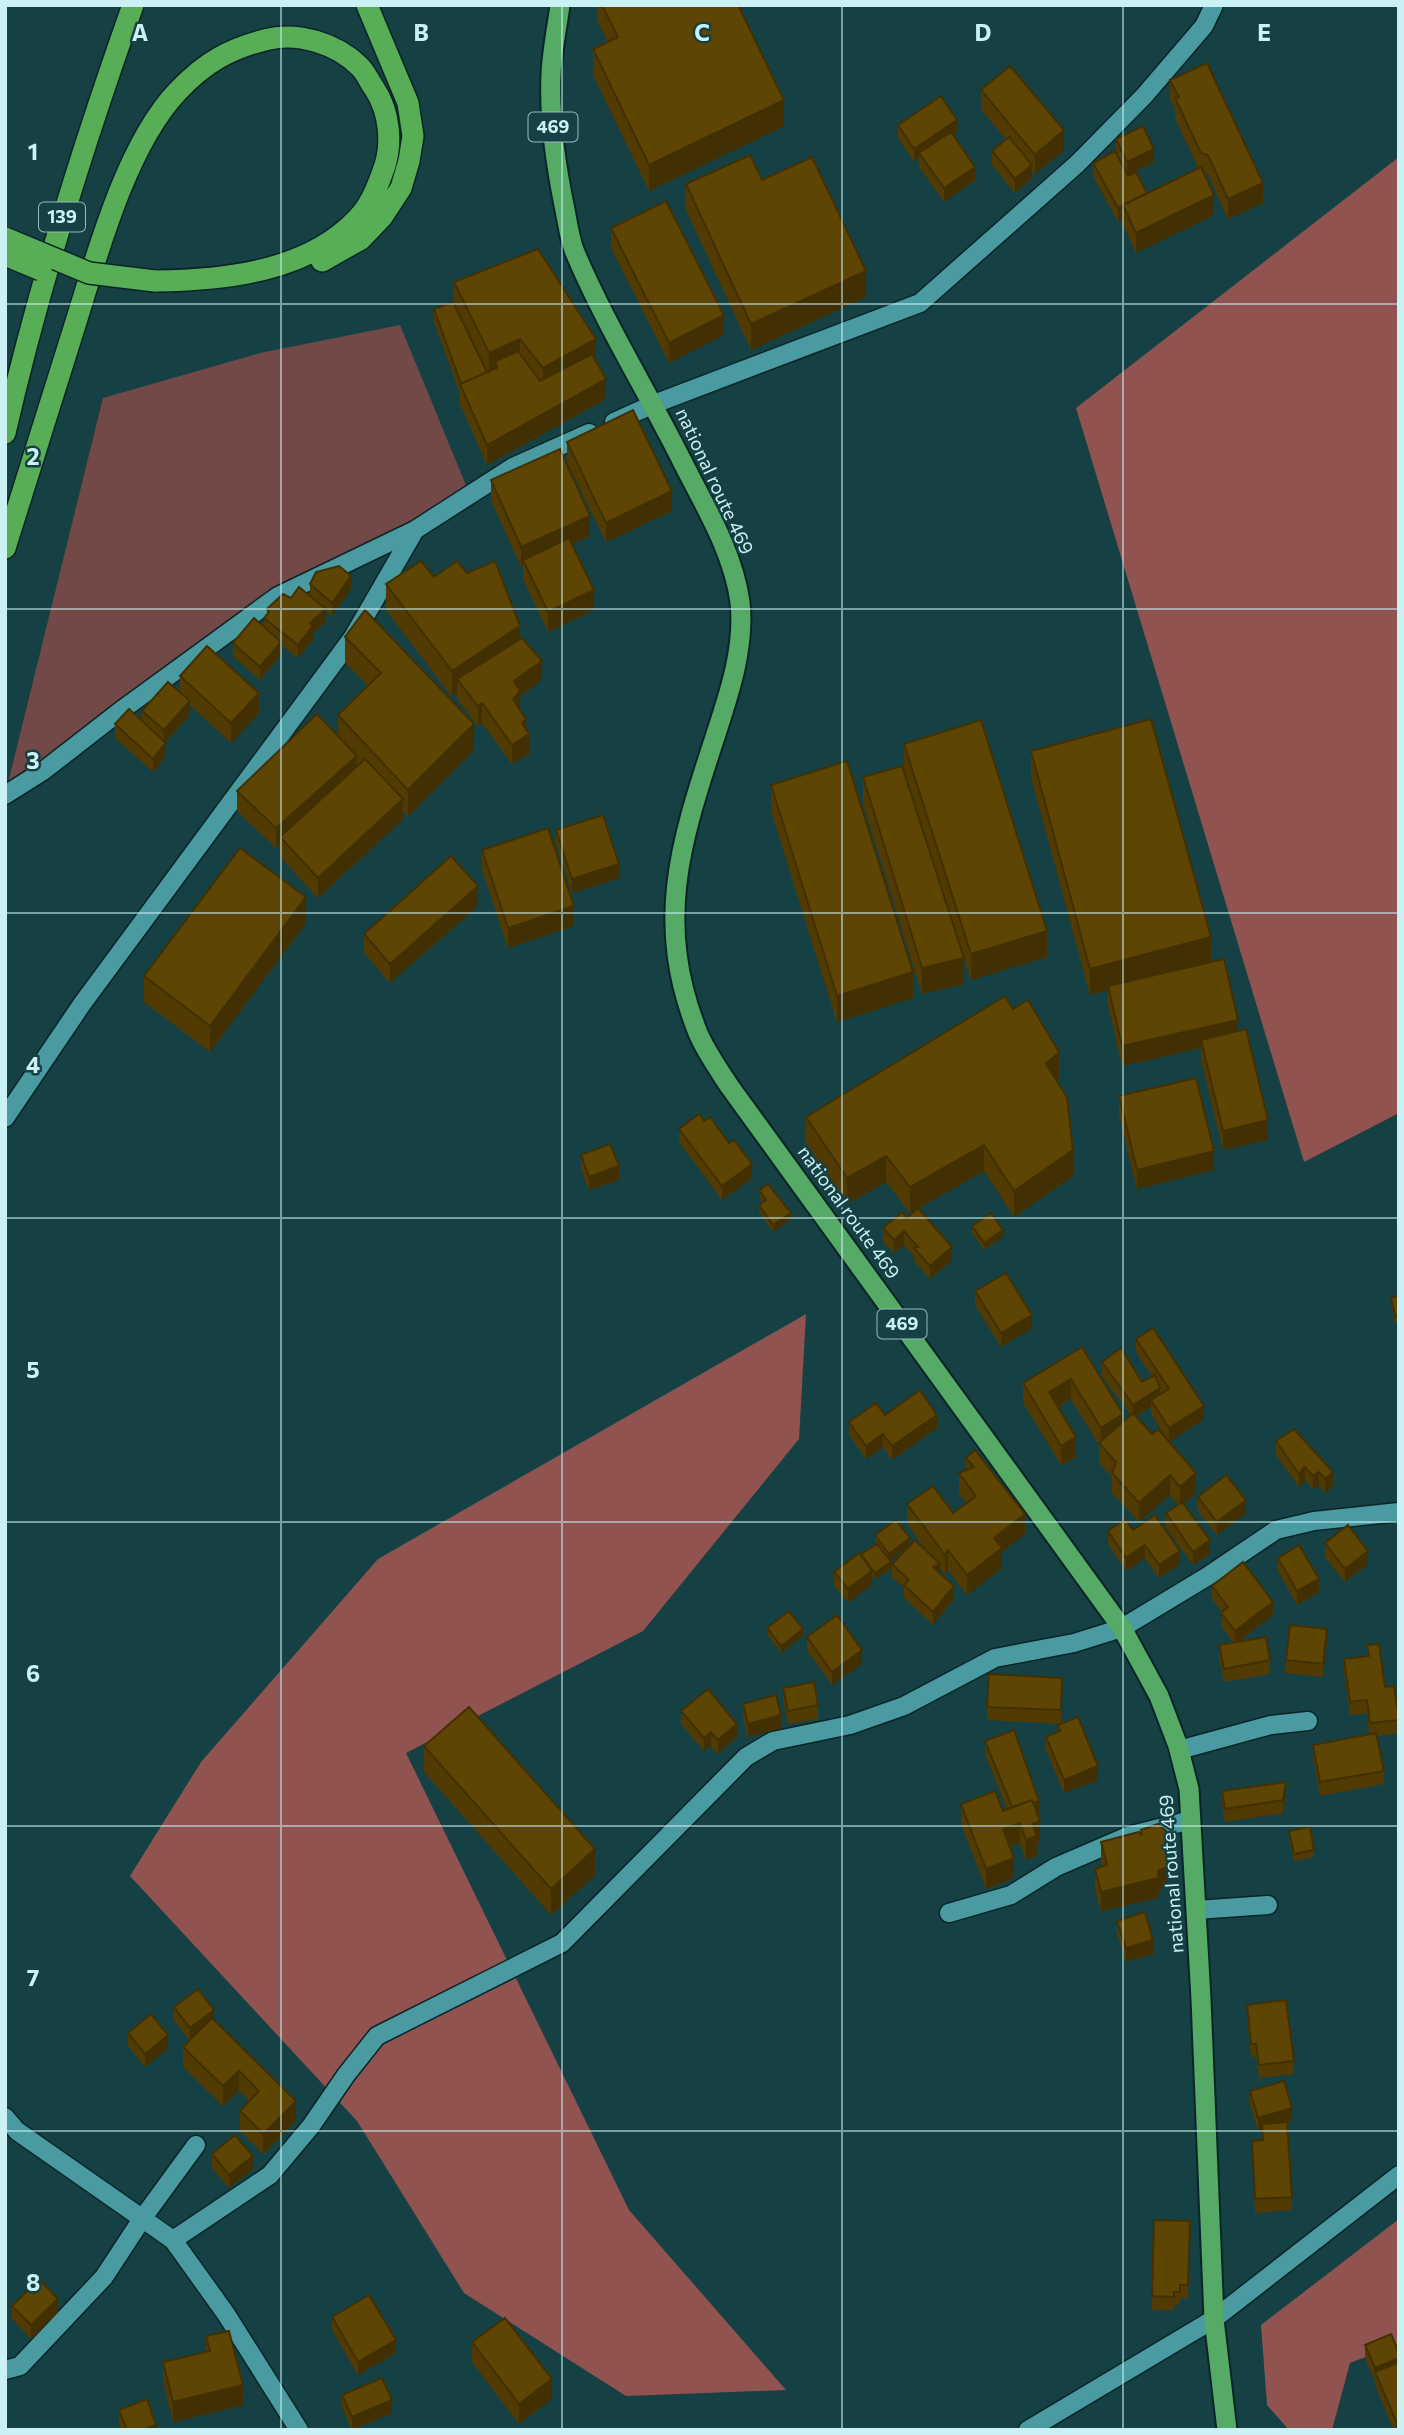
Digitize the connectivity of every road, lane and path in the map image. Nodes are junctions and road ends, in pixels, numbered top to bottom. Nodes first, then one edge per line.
1 (134, 5) edge
2 (368, 5) edge
3 (560, 5) edge
4 (1214, 5) edge
5 (5, 238) edge
6 (5, 255) edge
7 (153, 288) junction
8 (654, 404) junction
9 (5, 433) edge
10 (415, 530) junction
11 (5, 548) edge
12 (5, 795) edge
13 (5, 1118) edge
14 (1399, 1512) edge
15 (1122, 1628) junction
16 (1308, 1721) dead end
17 (1179, 1750) junction
18 (1191, 1820) junction
19 (1268, 1905) dead end
20 (1196, 1910) junction
21 (949, 1913) dead end
22 (5, 2117) edge
23 (11, 2137) edge
24 (196, 2145) dead end
25 (1399, 2175) edge
26 (142, 2219) junction
27 (173, 2240) junction
28 (1214, 2319) junction
29 (5, 2370) edge
30 (299, 2430) edge
31 (1028, 2430) edge
32 (1227, 2430) edge

1 - 9 highway, 139
2 - 7 highway
3 - 8 highway, national route 469 / 469
4 - 8 street
5 - 7 highway, bridge
6 - 7 highway, bridge
7 - 11 highway
8 - 10 street
8 - 15 highway, national route 469 / 469
10 - 12 street
10 - 13 street
14 - 15 street
15 - 17 highway, national route 469 / 469
15 - 27 street
16 - 17 street
17 - 18 highway, national route 469 / 469
18 - 20 highway, national route 469 / 469
18 - 21 street
19 - 20 street
20 - 28 highway, national route 469 / 469
22 - 23 street
23 - 26 street
24 - 26 street
25 - 28 street
26 - 27 street
26 - 29 street
27 - 30 street
28 - 31 street
28 - 32 highway, national route 469 / 469

